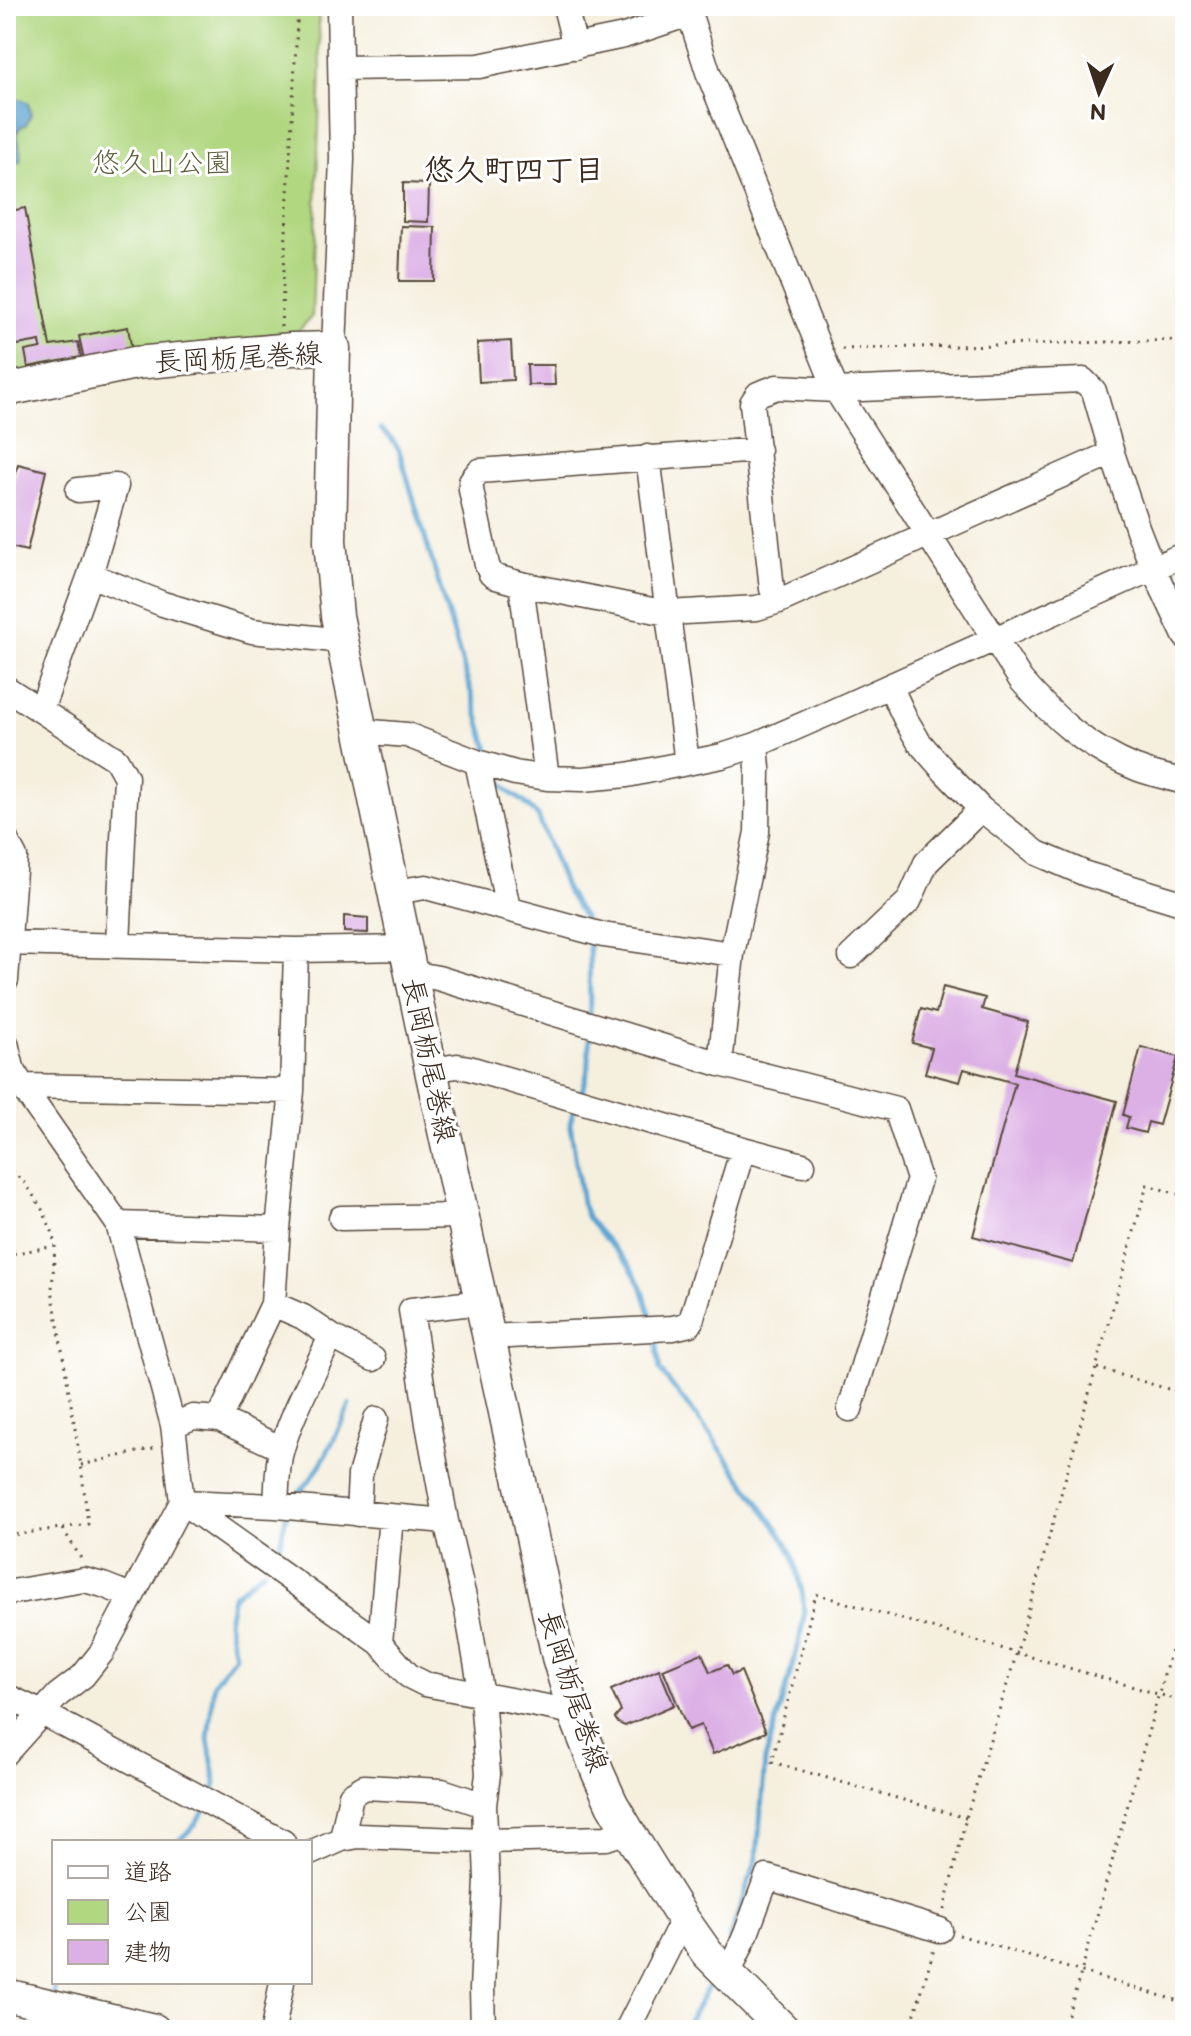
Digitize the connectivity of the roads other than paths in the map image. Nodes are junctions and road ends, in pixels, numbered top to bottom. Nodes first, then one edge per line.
1 (339, 6) edge
2 (565, 6) edge
3 (688, 10) edge
4 (575, 47) junction
5 (341, 68) junction
6 (334, 348) junction
7 (6, 390) edge
8 (836, 390) junction
9 (758, 450) junction
10 (1112, 453) junction
11 (648, 457) junction
12 (78, 490) dead end
13 (928, 535) junction
14 (1185, 554) edge
15 (1153, 568) junction
16 (90, 575) junction
17 (521, 584) junction
18 (779, 601) junction
19 (667, 613) junction
20 (1185, 636) edge
21 (996, 639) junction
22 (342, 641) junction
23 (890, 686) junction
24 (6, 688) edge
25 (41, 710) junction
26 (360, 731) junction
27 (756, 745) junction
28 (477, 762) junction
29 (687, 763) junction
30 (547, 778) junction
31 (1185, 782) edge
32 (981, 809) junction
33 (6, 840) edge
34 (394, 892) junction
35 (1185, 904) edge
36 (508, 908) junction
37 (8, 943) edge
38 (118, 944) junction
39 (296, 950) junction
40 (732, 954) junction
41 (851, 956) dead end
42 (409, 960) junction
43 (6, 980) edge
44 (6, 1043) edge
45 (720, 1064) junction
46 (431, 1070) junction
47 (22, 1086) junction
48 (292, 1091) junction
49 (743, 1149) junction
50 (803, 1165) dead end
51 (463, 1216) junction
52 (341, 1218) dead end
53 (118, 1224) junction
54 (278, 1229) junction
55 (482, 1302) junction
56 (273, 1304) junction
57 (331, 1336) junction
58 (489, 1337) junction
59 (373, 1359) dead end
60 (850, 1409) dead end
61 (219, 1419) junction
62 (376, 1419) dead end
63 (174, 1434) junction
64 (282, 1449) junction
65 (182, 1502) junction
66 (276, 1506) junction
67 (358, 1514) junction
68 (391, 1517) junction
69 (446, 1521) junction
70 (6, 1593) edge
71 (131, 1596) junction
72 (380, 1643) junction
73 (6, 1696) edge
74 (482, 1696) junction
75 (574, 1712) junction
76 (42, 1713) junction
77 (6, 1753) edge
78 (484, 1805) junction
79 (628, 1831) junction
80 (342, 1839) junction
81 (279, 1840) edge
82 (485, 1841) junction
83 (312, 1852) edge
84 (683, 1919) junction
85 (940, 1930) road end
86 (728, 1975) junction
87 (282, 1984) edge
88 (6, 1995) edge
89 (154, 2030) edge
90 (273, 2030) edge
91 (483, 2030) edge
92 (627, 2030) edge
93 (784, 2030) edge

1 - 5 street
2 - 4 street
3 - 4 street
3 - 8 street
4 - 5 street
5 - 6 street
6 - 7 main road, 長岡栃尾巻線
6 - 22 main road, 長岡栃尾巻線
8 - 9 street
8 - 10 street
8 - 13 street
9 - 11 street
9 - 18 street
10 - 13 street
10 - 15 street
11 - 17 street
11 - 19 street
12 - 16 street
13 - 18 street
13 - 21 street
14 - 15 street
15 - 20 street
15 - 21 street
16 - 22 street
16 - 25 street
17 - 19 street
17 - 30 street
18 - 19 street
19 - 29 street
21 - 23 street
21 - 31 street
22 - 26 main road, 長岡栃尾巻線
23 - 27 street
23 - 32 street
24 - 25 street
25 - 38 street
26 - 28 street
26 - 34 main road, 長岡栃尾巻線
27 - 29 street
27 - 40 street
28 - 30 street
28 - 36 street
29 - 30 street
32 - 35 street
32 - 41 street
33 - 37 street
34 - 36 street
34 - 42 main road, 長岡栃尾巻線
36 - 40 street
37 - 38 street
37 - 43 street
38 - 39 street
39 - 42 street
39 - 48 street
40 - 45 street
42 - 45 street
42 - 46 main road, 長岡栃尾巻線
44 - 47 street
45 - 60 street
46 - 49 street
46 - 51 main road, 長岡栃尾巻線
47 - 48 street
47 - 53 street
48 - 54 street
49 - 50 street
49 - 58 street
51 - 52 street
51 - 55 main road, 長岡栃尾巻線
53 - 54 street
53 - 63 street
54 - 56 street
55 - 58 main road, 長岡栃尾巻線
55 - 69 street
56 - 57 street
56 - 61 street
57 - 59 street
57 - 64 street
58 - 75 main road, 長岡栃尾巻線
61 - 63 street
61 - 64 street
62 - 67 street
63 - 65 street
64 - 66 street
65 - 66 street
65 - 71 street
65 - 72 street
66 - 67 street
67 - 68 street
68 - 69 street
68 - 72 street
69 - 74 street
70 - 71 street
71 - 76 street
72 - 74 street
73 - 76 street
74 - 75 street
74 - 78 street
75 - 79 main road, 長岡栃尾巻線
76 - 77 street
76 - 81 street
78 - 80 street
78 - 82 street
79 - 82 street
79 - 84 main road, 長岡栃尾巻線
80 - 82 street
80 - 83 street
82 - 91 street
84 - 86 main road, 長岡栃尾巻線
84 - 92 street
85 - 86 street
86 - 93 main road, 長岡栃尾巻線
87 - 90 street
88 - 89 main road

